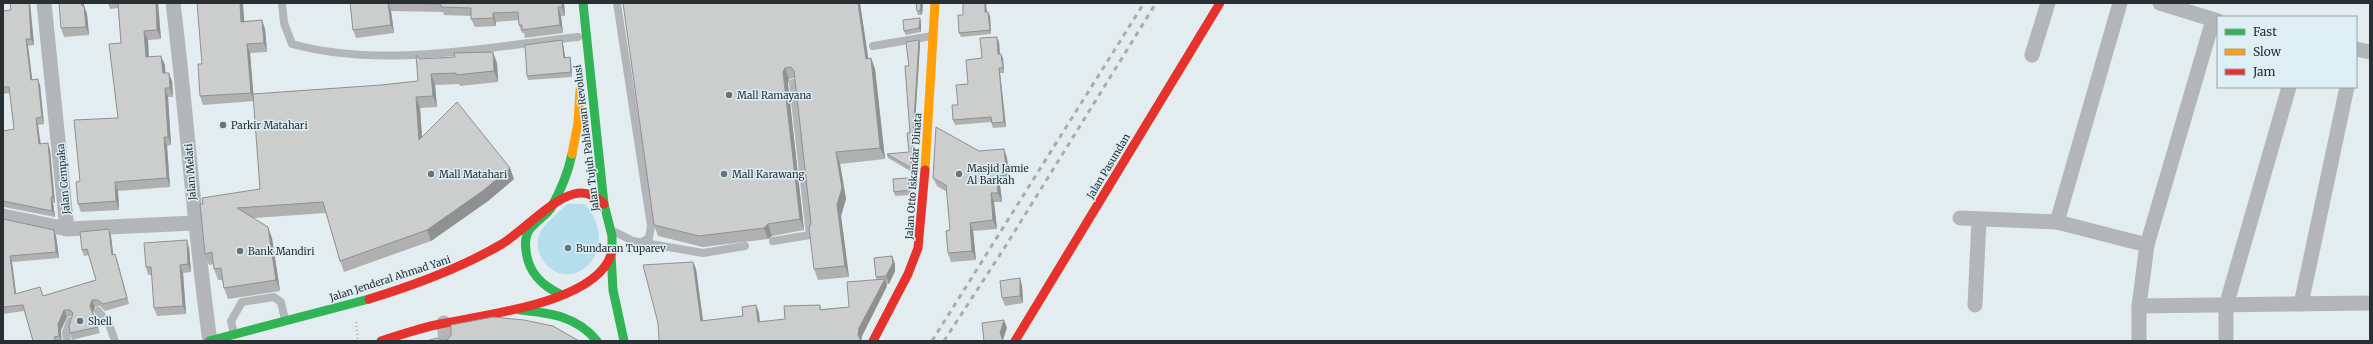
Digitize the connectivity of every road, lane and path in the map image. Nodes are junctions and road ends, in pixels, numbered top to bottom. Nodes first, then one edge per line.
1 (44, 3) edge
2 (173, 3) edge
3 (282, 3) edge
4 (574, 3) edge
5 (583, 3) edge
6 (617, 3) edge
7 (935, 3) edge
8 (1220, 3) edge
9 (2048, 3) edge
10 (2120, 3) edge
11 (2160, 3) edge
12 (2215, 20) edge
13 (578, 36) junction
14 (933, 36) junction
15 (873, 46) dead end
16 (2357, 49) edge
17 (2370, 52) edge
18 (2032, 55) dead end
19 (793, 82) edge
20 (2289, 88) edge
21 (2347, 88) edge
22 (604, 204) junction
23 (550, 209) junction
24 (3, 216) edge
25 (1960, 218) dead end
26 (1979, 220) junction
27 (2057, 222) junction
28 (194, 223) junction
29 (67, 229) junction
30 (611, 229) junction
31 (773, 241) dead end
32 (642, 242) junction
33 (659, 244) junction
34 (2147, 245) junction
35 (745, 246) dead end
36 (611, 255) junction
37 (700, 258) dead end
38 (562, 295) junction
39 (2370, 303) edge
40 (2301, 304) junction
41 (1975, 305) dead end
42 (2139, 306) junction
43 (2226, 306) junction
44 (520, 310) junction
45 (98, 311) dead end
46 (574, 319) junction
47 (70, 321) edge
48 (286, 321) junction
49 (444, 323) junction
50 (234, 335) junction
51 (67, 341) edge
52 (115, 341) edge
53 (210, 341) edge
54 (381, 341) edge
55 (446, 341) edge
56 (597, 341) edge
57 (624, 341) edge
58 (873, 341) edge
59 (1015, 341) edge
60 (2139, 341) edge
61 (2226, 341) edge

1 - 29 street, Jalan Cempaka
2 - 28 street, Jalan Melati
3 - 13 lane
4 - 13 main road, Jalan Tujuh Pahlawan Revolusi
5 - 22 main road, Jalan Tujuh Pahlawan Revolusi
6 - 32 lane
7 - 14 main road, Jalan Otto Iskandar Dinata
8 - 59 main road, Jalan Pasundan
9 - 18 street
10 - 27 street
11 - 12 street
12 - 34 street
13 - 23 main road, Jalan Tujuh Pahlawan Revolusi
14 - 15 lane
14 - 58 main road, Jalan Otto Iskandar Dinata
16 - 17 street
19 - 31 lane
20 - 43 street
21 - 40 street
22 - 23 main road, Jalan Jenderal Ahmad Yani
22 - 30 main road, Jalan Tujuh Pahlawan Revolusi
23 - 38 main road
23 - 48 main road, Jalan Jenderal Ahmad Yani
24 - 29 street
25 - 26 street
26 - 27 street
26 - 41 street
27 - 34 street
28 - 29 street, Jalan Cempaka
28 - 53 street, Jalan Melati
30 - 32 lane
30 - 36 main road, Jalan Tujuh Pahlawan Revolusi
32 - 33 lane
33 - 35 lane
33 - 37 lane
34 - 42 street
36 - 38 main road
36 - 57 main road, Jalan Tujuh Pahlawan Revolusi
38 - 44 main road
38 - 46 main road
39 - 40 street
40 - 43 street
42 - 43 street
42 - 60 street
43 - 61 street
44 - 46 main road
44 - 49 main road
45 - 52 lane
46 - 56 main road
47 - 51 lane
48 - 50 main road, Jalan Jenderal Ahmad Yani
48 - 50 lane
49 - 54 main road
49 - 55 street
50 - 53 main road, Jalan Jenderal Ahmad Yani

